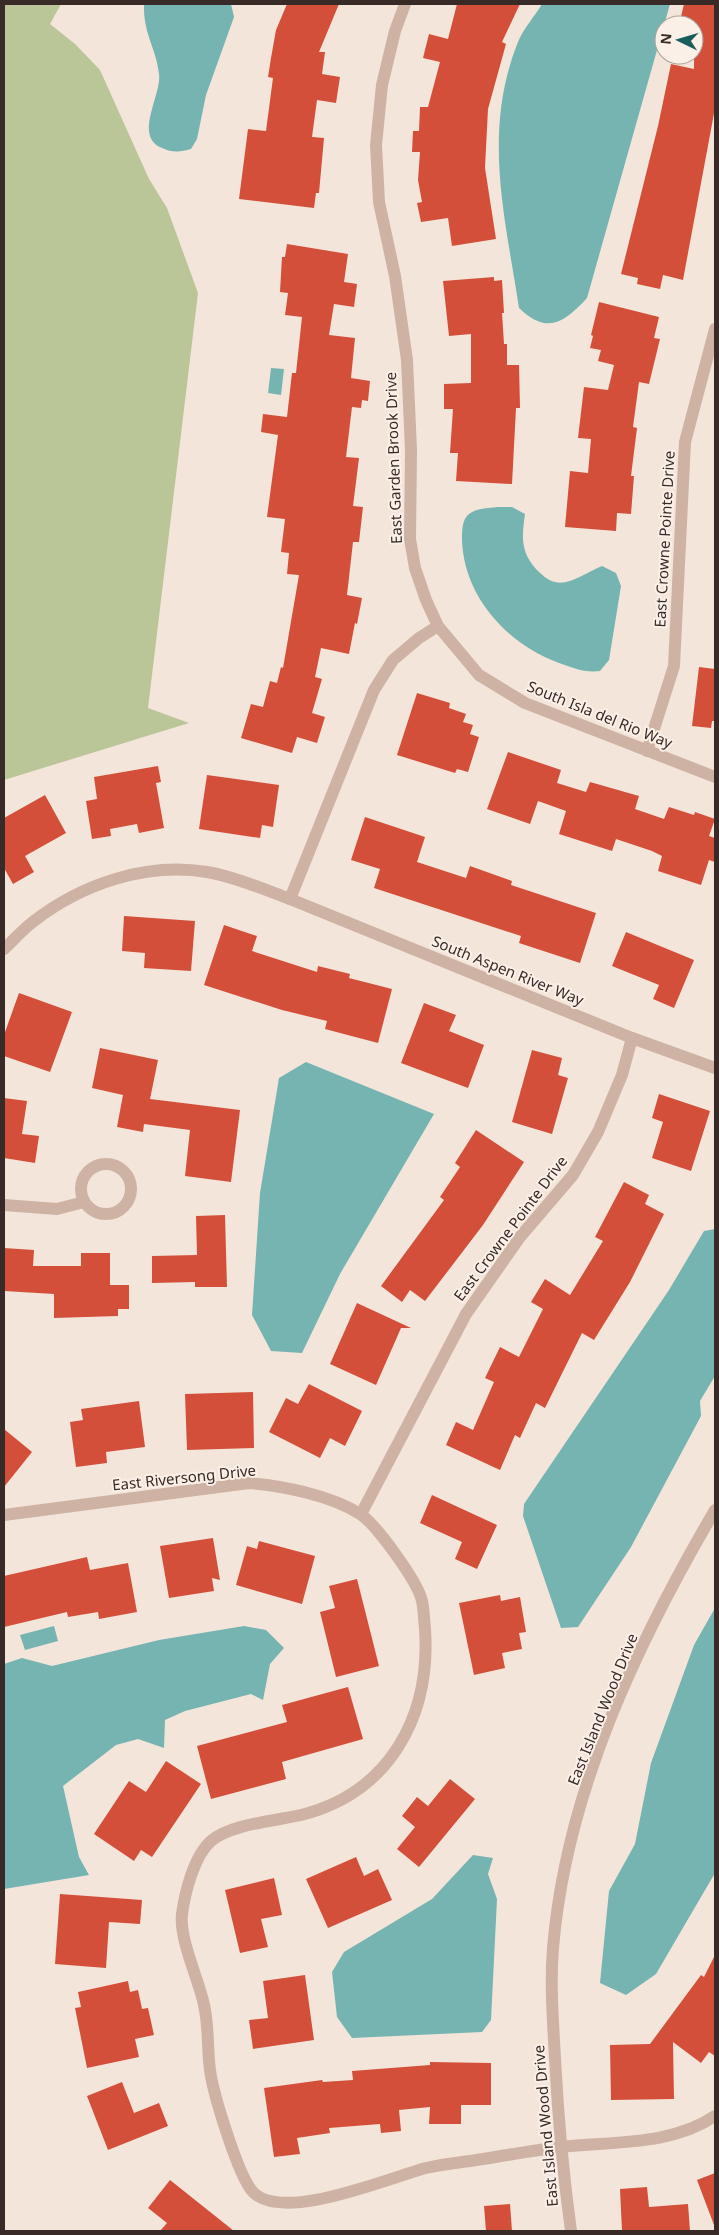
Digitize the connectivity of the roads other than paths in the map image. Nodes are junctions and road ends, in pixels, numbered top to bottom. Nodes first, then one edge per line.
1 (405, 4) edge
2 (715, 329) edge
3 (438, 626) junction
4 (647, 751) junction
5 (715, 777) edge
6 (290, 899) junction
7 (4, 950) edge
8 (632, 1038) junction
9 (715, 1068) edge
10 (84, 1202) junction
11 (4, 1206) edge
12 (715, 1510) edge
13 (361, 1514) junction
14 (4, 1515) edge
15 (715, 2116) edge
16 (560, 2147) junction
17 (571, 2231) edge

1 - 3 street, East Garden Brook Drive
2 - 4 street, East Crowne Pointe Drive
3 - 4 street, South Isla del Rio Way
3 - 6 street
4 - 5 street, South Isla del Rio Way
6 - 7 street
6 - 8 street, South Aspen River Way
8 - 9 street, South Aspen River Way
8 - 13 street, East Crowne Pointe Drive
10 - 10 street
10 - 11 street
12 - 16 street, East Island Wood Drive
13 - 14 street, East Riversong Drive
13 - 16 street, East Riversong Drive
15 - 16 street
16 - 17 street, East Island Wood Drive

